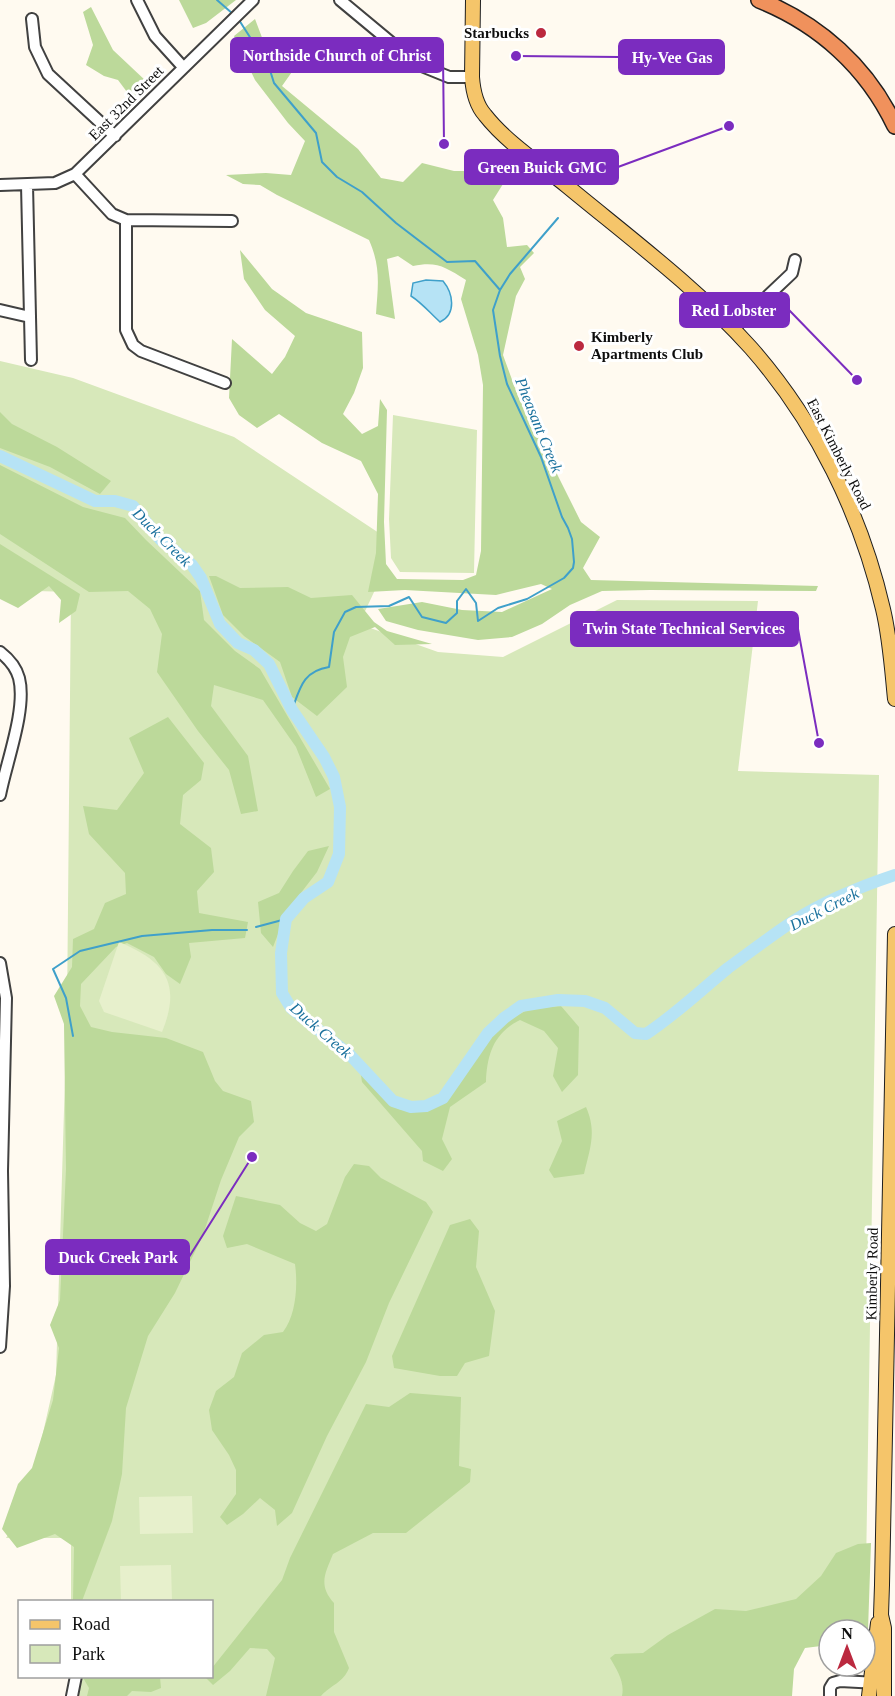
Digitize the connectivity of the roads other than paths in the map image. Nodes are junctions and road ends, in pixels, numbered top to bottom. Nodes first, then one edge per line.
1 (137, 0) edge
2 (340, 0) edge
3 (473, 0) edge
4 (759, 0) edge
5 (251, 1) edge
6 (32, 19) dead end
7 (183, 67) junction
8 (472, 77) junction
9 (895, 126) edge
10 (115, 136) junction
11 (75, 174) junction
12 (27, 184) junction
13 (0, 185) edge
14 (126, 220) junction
15 (232, 221) dead end
16 (795, 260) dead end
17 (0, 310) edge
18 (30, 317) junction
19 (733, 329) junction
20 (31, 360) dead end
21 (225, 383) dead end
22 (0, 652) edge
23 (895, 699) edge
24 (0, 795) edge
25 (895, 934) edge
26 (0, 963) edge
27 (1, 1171) edge
28 (0, 1347) edge
29 (76, 1678) edge
30 (877, 1689) edge
31 (72, 1696) edge
32 (830, 1696) edge

1 - 7 street
2 - 8 street
3 - 8 main road, East Kimberly Road
4 - 9 highway
5 - 7 street, East 32nd Street
6 - 10 street
7 - 10 street, East 32nd Street
8 - 19 main road, East Kimberly Road
10 - 11 street, East 32nd Street
11 - 12 street, East 32nd Street
11 - 14 street
12 - 13 street, East 32nd Street
12 - 18 street
14 - 15 street
14 - 21 street
16 - 19 street
17 - 18 street
18 - 20 street
19 - 23 main road, East Kimberly Road
22 - 24 street
25 - 30 main road, Kimberly Road
26 - 27 street
27 - 28 street
29 - 31 street
30 - 32 street

